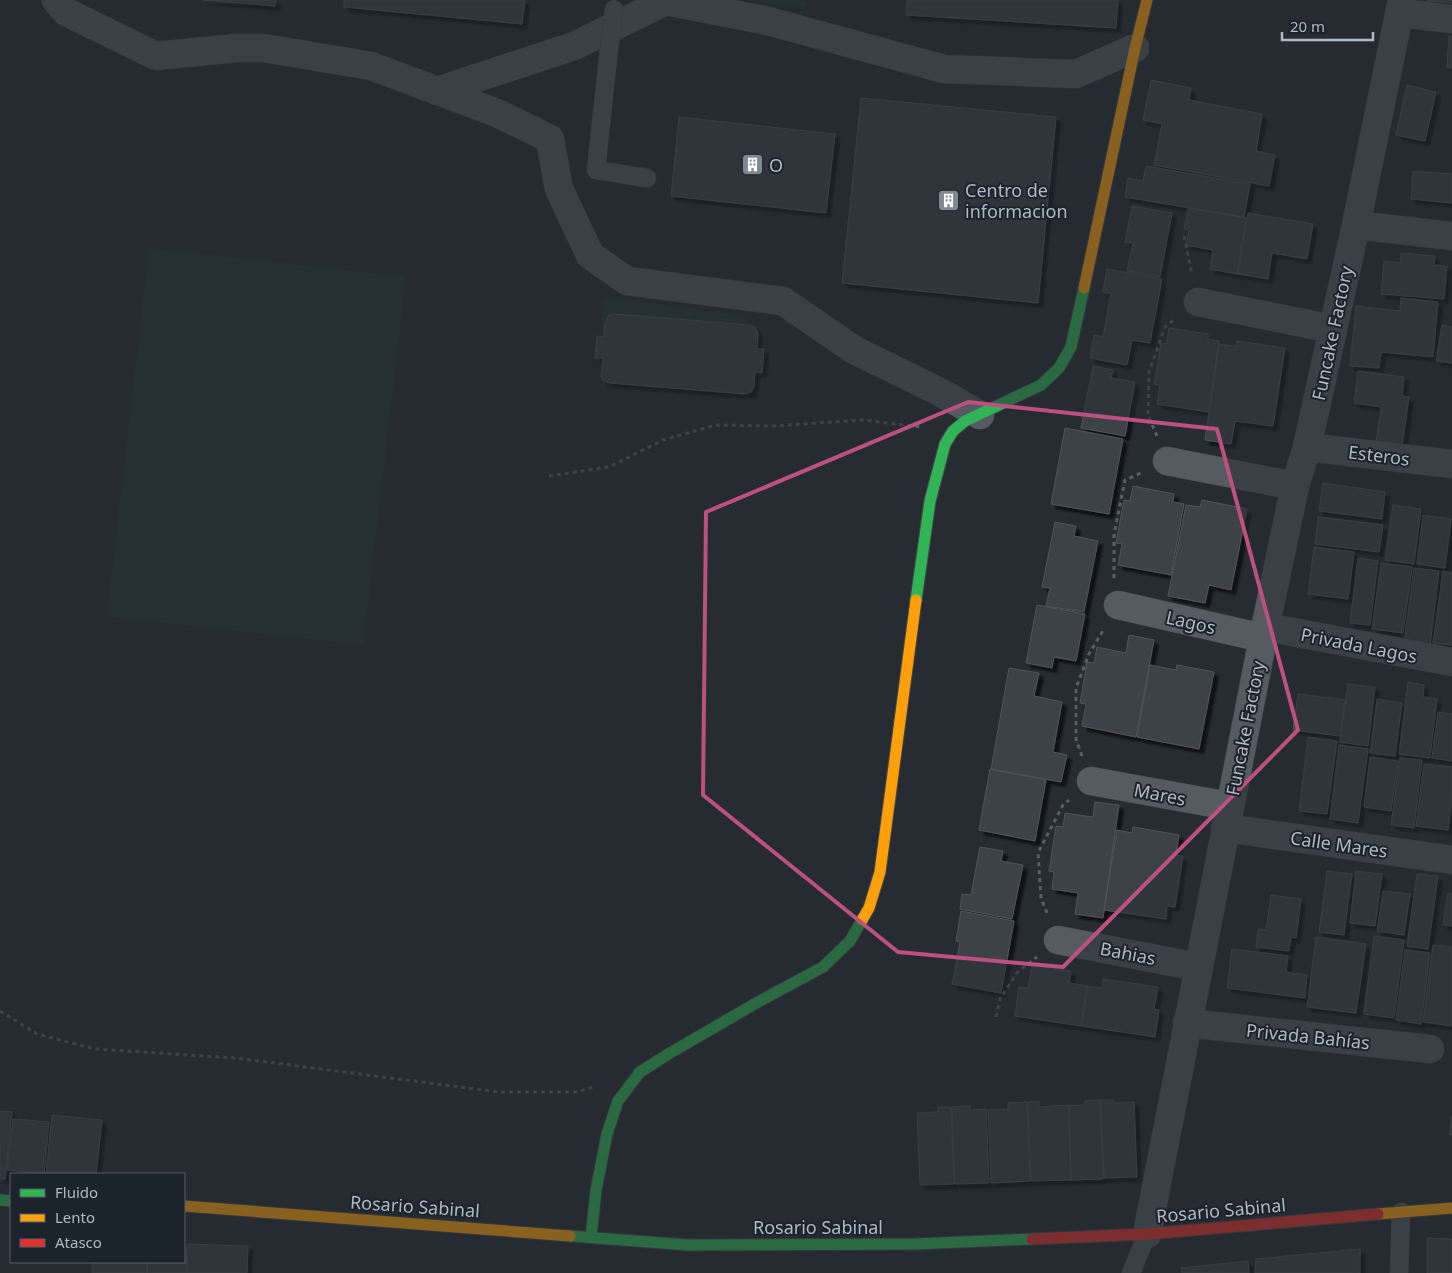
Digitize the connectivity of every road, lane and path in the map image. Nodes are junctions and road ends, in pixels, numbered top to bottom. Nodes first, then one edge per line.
1 (56, 0) edge
2 (1147, 0) edge
3 (612, 4) edge
4 (1401, 6) edge
5 (1452, 20) edge
6 (1135, 48) junction
7 (437, 91) junction
8 (646, 178) dead end
9 (1356, 225) junction
10 (1452, 236) edge
11 (1198, 302) dead end
12 (1333, 329) junction
13 (980, 414) junction
14 (953, 431) junction
15 (1307, 447) junction
16 (1167, 461) dead end
17 (1452, 464) edge
18 (549, 476) dead end
19 (1295, 486) junction
20 (1118, 605) dead end
21 (1265, 632) junction
22 (1452, 662) edge
23 (1091, 781) dead end
24 (1227, 817) junction
25 (1452, 860) edge
26 (1058, 940) dead end
27 (1198, 967) junction
28 (0, 1011) edge
29 (1187, 1023) junction
30 (1430, 1049) dead end
31 (595, 1086) dead end
32 (185, 1206) edge
33 (1452, 1208) edge
34 (1400, 1212) junction
35 (1147, 1234) junction
36 (591, 1237) junction
37 (1130, 1273) edge
38 (1399, 1273) edge

1 - 7 street
2 - 6 street
3 - 8 lane, bridge
4 - 5 street
4 - 9 street, Funcake Factory
6 - 7 street
6 - 13 street
7 - 13 street
9 - 10 street
9 - 12 street, Funcake Factory
11 - 12 street
12 - 15 street, Funcake Factory
13 - 14 street
14 - 18 path
14 - 36 street
15 - 17 street, Esteros
15 - 19 street, Funcake Factory
16 - 19 street
19 - 21 street, Funcake Factory
20 - 21 street, Lagos
21 - 22 street, Privada Lagos
21 - 24 street, Funcake Factory
23 - 24 street, Mares
24 - 25 street, Calle Mares
24 - 27 street, Funcake Factory
26 - 27 street, Bahias
27 - 29 street, Funcake Factory
28 - 31 path
29 - 30 street, Privada Bahías
29 - 35 street, Funcake Factory
32 - 36 street, Rosario Sabinal
33 - 34 street, Rosario Sabinal
34 - 35 street, Rosario Sabinal
34 - 38 lane
35 - 36 street, Rosario Sabinal
35 - 37 lane

